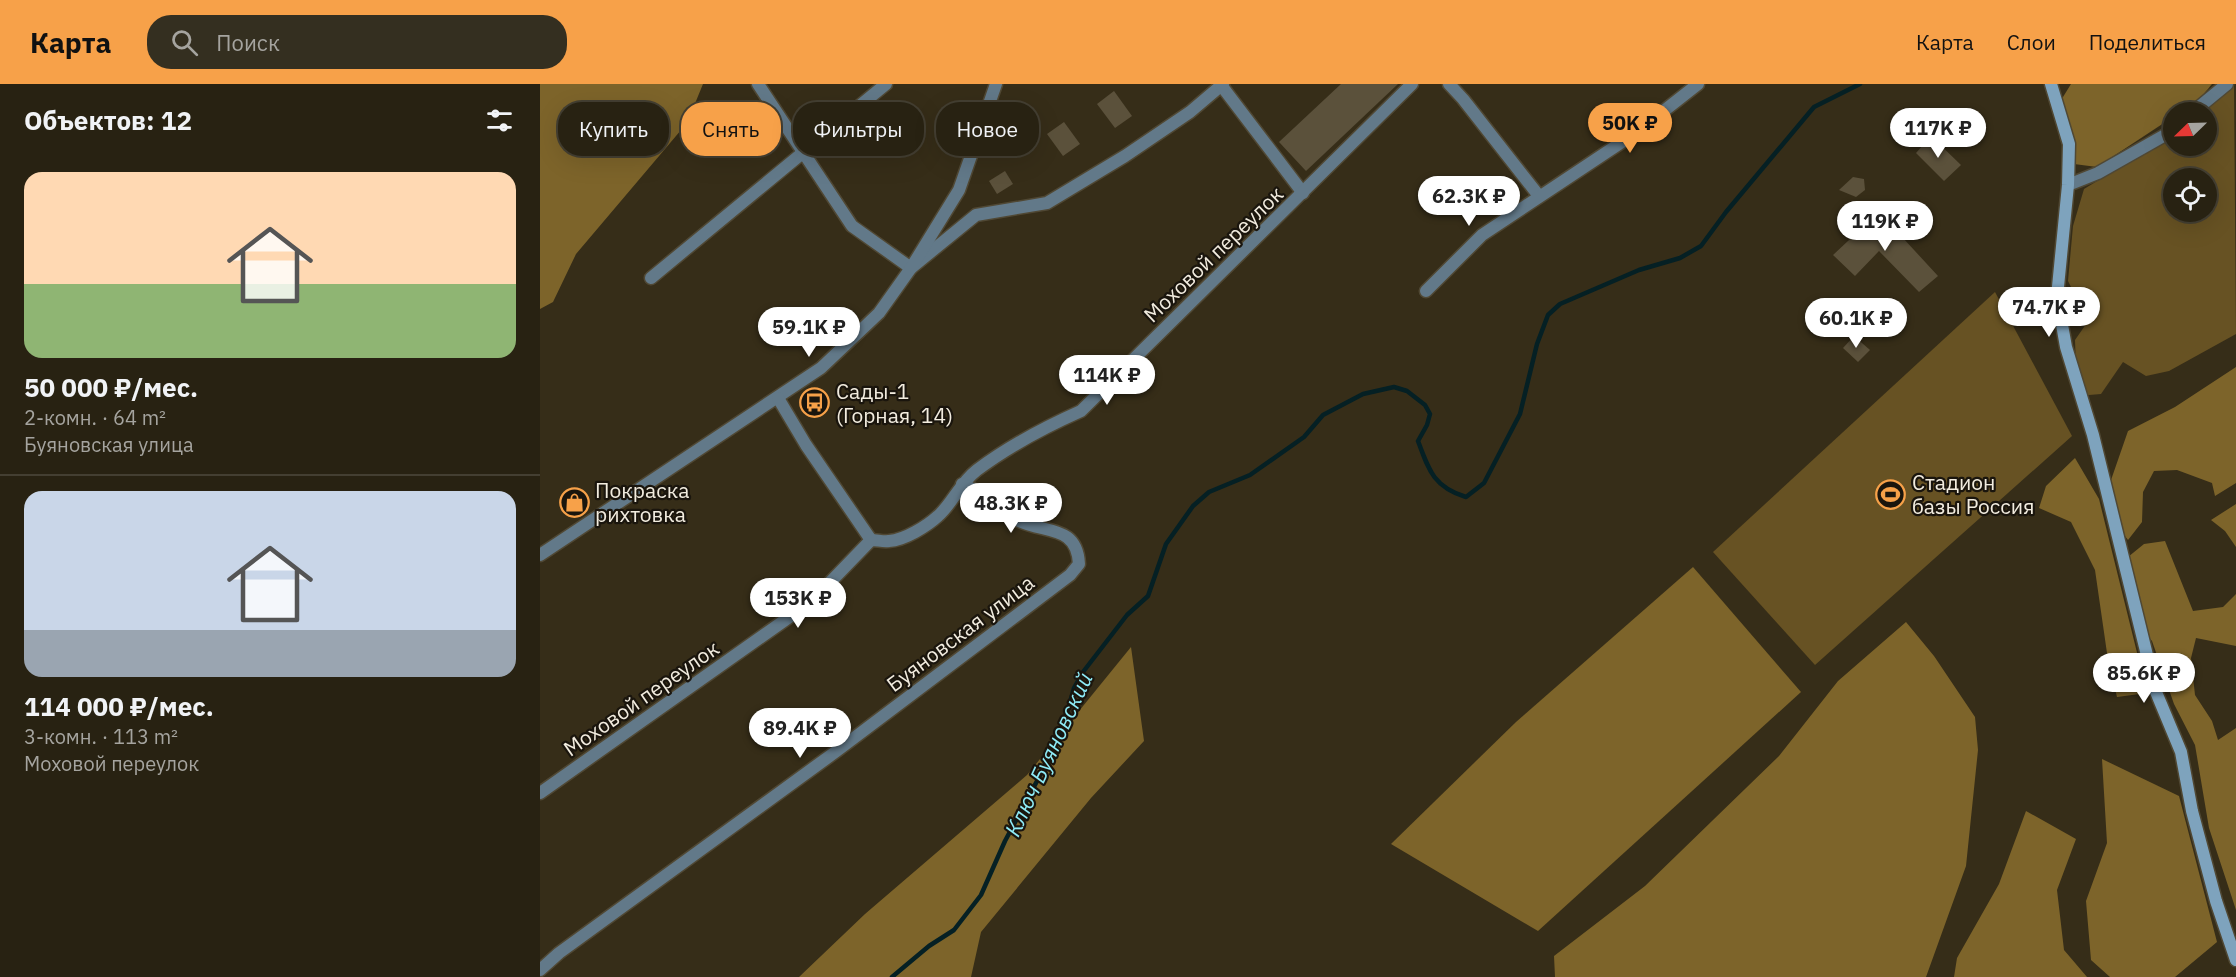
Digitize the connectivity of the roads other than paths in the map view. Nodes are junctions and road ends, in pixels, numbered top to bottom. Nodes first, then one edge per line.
1 (758, 84) edge
2 (886, 84) edge
3 (996, 84) edge
4 (1412, 84) edge
5 (1449, 84) edge
6 (1698, 84) edge
7 (2051, 84) edge
8 (2227, 84) edge
9 (1222, 85) edge
10 (865, 102) edge
11 (2205, 102) edge
12 (2163, 136) edge
13 (793, 137) edge
14 (802, 156) edge
15 (805, 156) edge
16 (2068, 185) junction
17 (1303, 192) junction
18 (1539, 196) junction
19 (911, 267) junction
20 (651, 278) dead end
21 (1426, 291) dead end
22 (778, 398) junction
23 (962, 484) junction
24 (871, 540) junction
25 (540, 555) edge
26 (540, 793) edge
27 (2236, 960) edge
28 (540, 970) edge

1 - 13 street
2 - 10 street
3 - 19 street
4 - 17 street
5 - 18 street
6 - 18 street
7 - 16 main road
8 - 11 street
9 - 17 street, Моховой переулок
9 - 19 street
12 - 16 street
14 - 20 street
15 - 19 street
16 - 27 main road
17 - 23 street, Моховой переулок
18 - 21 street
19 - 22 street
22 - 24 street
22 - 25 street
23 - 24 street, Моховой переулок
23 - 28 street, Буяновская улица
24 - 26 street, Моховой переулок

